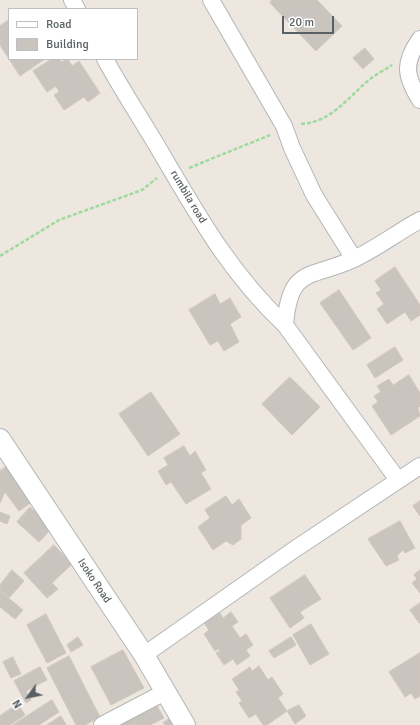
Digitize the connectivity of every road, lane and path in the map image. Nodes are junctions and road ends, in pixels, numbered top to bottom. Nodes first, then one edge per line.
1 (211, 0) edge
2 (420, 39) edge
3 (410, 54) junction
4 (106, 60) edge
5 (420, 100) edge
6 (284, 128) junction
7 (163, 155) junction
8 (174, 174) junction
9 (420, 220) edge
10 (0, 256) edge
11 (354, 259) junction
12 (285, 325) junction
13 (0, 439) edge
14 (420, 466) edge
15 (398, 480) junction
16 (144, 655) junction
17 (165, 692) junction
18 (102, 725) edge
19 (185, 725) edge

1 - 6 street
2 - 3 street
3 - 5 street
3 - 6 path
4 - 7 street, rumbila road
6 - 8 path
6 - 11 street
7 - 8 street, rumbila road
7 - 10 path
8 - 12 street, rumbila road
9 - 11 street
11 - 12 street
12 - 15 street, rumbila road
13 - 16 street, Isoko Road
14 - 15 street
15 - 16 street
16 - 17 street, Isoko Road
17 - 18 street
17 - 19 street, Isoko Road

